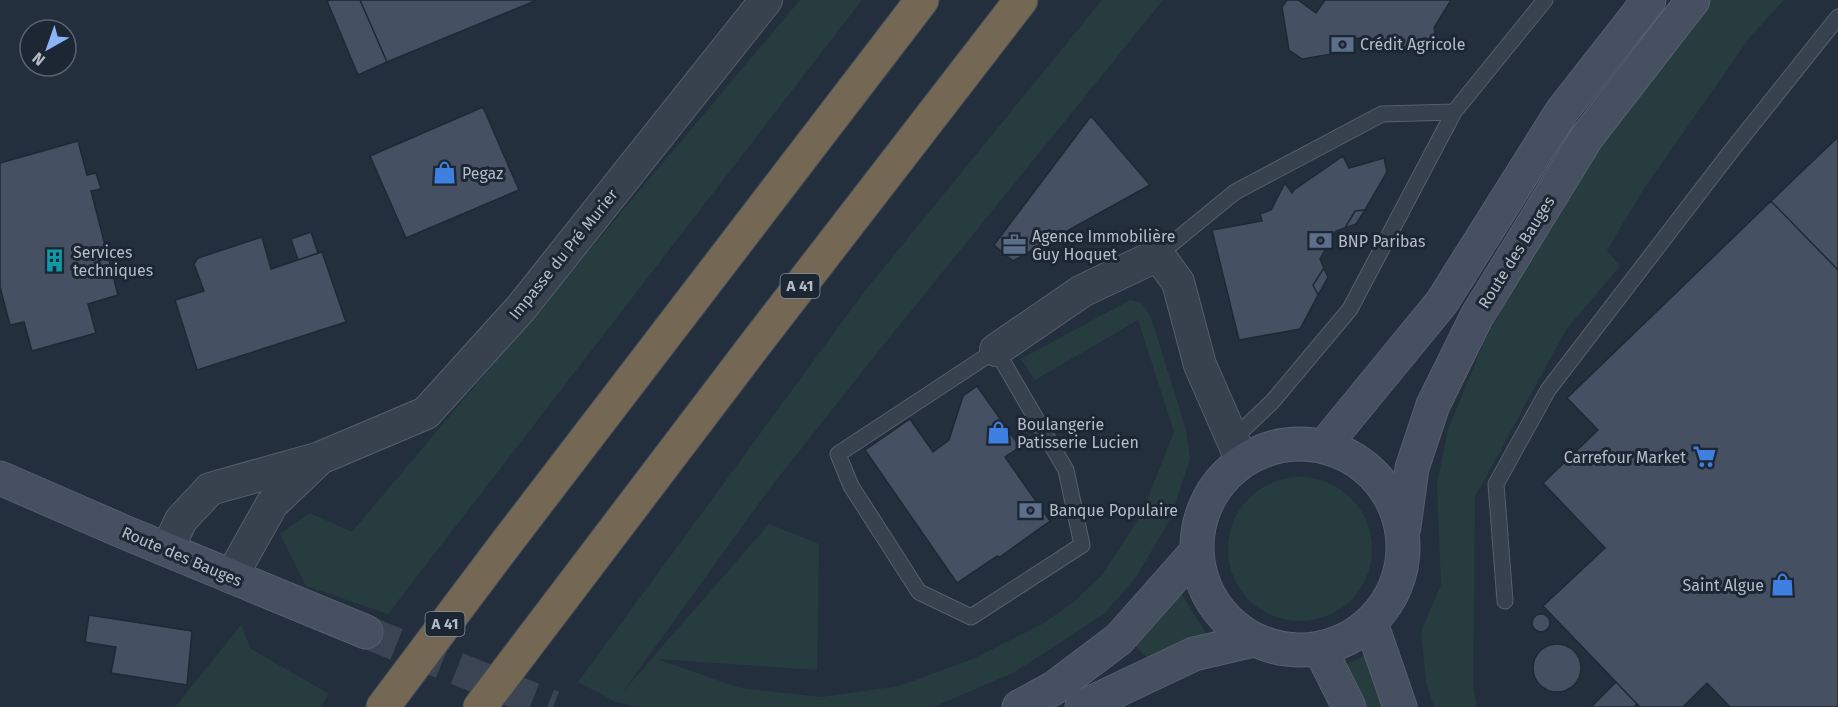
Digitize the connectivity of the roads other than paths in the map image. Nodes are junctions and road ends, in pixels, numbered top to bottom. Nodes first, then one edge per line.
1 (766, 0) edge
2 (922, 0) edge
3 (1021, 0) edge
4 (1545, 0) edge
5 (1649, 0) edge
6 (1693, 0) edge
7 (1838, 17) edge
8 (1454, 112) junction
9 (1158, 255) junction
10 (996, 350) junction
11 (1324, 446) junction
12 (1237, 450) junction
13 (320, 458) junction
14 (0, 478) edge
15 (1403, 535) junction
16 (167, 550) junction
17 (1197, 552) junction
18 (231, 577) junction
19 (1505, 601) dead end
20 (1371, 623) junction
21 (366, 632) tunnel mouth
22 (1254, 640) junction
23 (1320, 649) junction
24 (383, 707) edge
25 (480, 707) edge
26 (1019, 707) edge
27 (1082, 707) edge
28 (1349, 707) edge
29 (1400, 707) edge

1 - 13 street, Impasse du Pré Murier
2 - 24 highway, A 41
3 - 25 highway, A 41
4 - 8 lane
5 - 11 main road
6 - 15 main road, Route des Bauges
7 - 19 lane
8 - 9 lane
8 - 12 lane
9 - 10 street
9 - 12 street
10 - 10 lane
11 - 12 main road
11 - 15 main road
12 - 17 main road
13 - 16 street, Impasse du Pré Murier
13 - 18 street, Impasse du Pré Murier
14 - 16 main road, Route des Bauges
15 - 20 main road
16 - 18 main road, Route des Bauges
17 - 22 main road
17 - 26 main road
18 - 21 main road, Route des Bauges
20 - 23 main road
20 - 29 main road
22 - 23 main road
22 - 27 main road
23 - 28 main road

